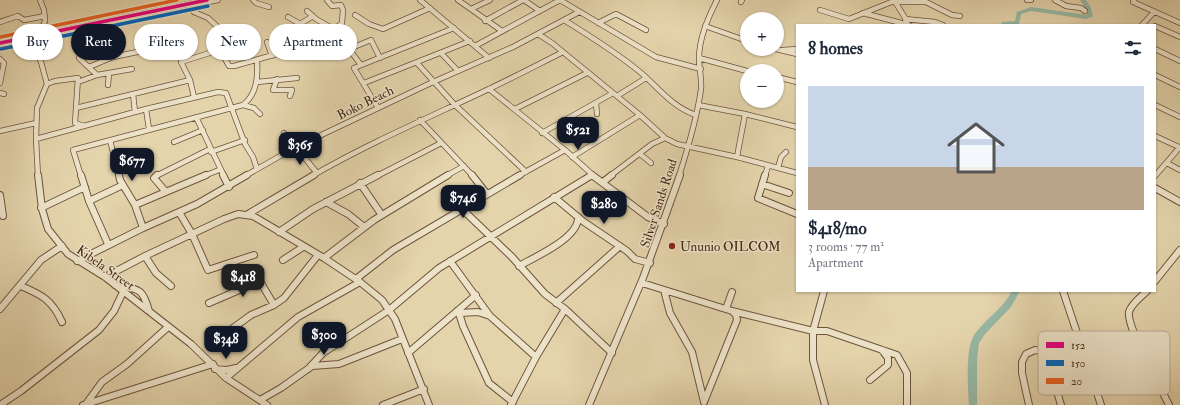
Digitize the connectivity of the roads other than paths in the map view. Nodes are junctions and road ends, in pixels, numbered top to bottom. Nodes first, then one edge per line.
1 (40, 0) edge
2 (207, 0) edge
3 (218, 0) edge
4 (253, 0) edge
5 (327, 0) edge
6 (420, 0) edge
7 (458, 0) edge
8 (490, 0) edge
9 (523, 0) edge
10 (717, 0) edge
11 (1027, 0) edge
12 (1031, 0) edge
13 (1055, 0) edge
14 (1134, 0) edge
15 (894, 1) edge
16 (189, 6) junction
17 (269, 7) dead end
18 (430, 8) junction
19 (471, 9) junction
20 (820, 10) dead end
21 (307, 11) dead end
22 (540, 11) junction
23 (1085, 11) dead end
24 (579, 12) junction
25 (1154, 12) junction
26 (863, 13) junction
27 (355, 15) dead end
28 (45, 16) junction
29 (313, 16) junction
30 (960, 16) dead end
31 (288, 17) dead end
32 (905, 19) junction
33 (485, 20) junction
34 (564, 20) junction
35 (0, 22) edge
36 (598, 23) junction
37 (1144, 23) edge
38 (1180, 23) edge
39 (44, 24) edge
40 (214, 24) edge
41 (327, 24) edge
42 (341, 24) edge
43 (905, 24) edge
44 (908, 24) edge
45 (940, 24) edge
46 (705, 26) junction
47 (1156, 26) edge
48 (454, 28) junction
49 (63, 30) edge
50 (63, 30) edge
51 (646, 30) dead end
52 (502, 31) junction
53 (538, 34) junction
54 (1180, 37) edge
55 (740, 40) edge
56 (12, 41) edge
57 (470, 41) junction
58 (267, 42) dead end
59 (0, 44) edge
60 (357, 46) edge
61 (475, 46) junction
62 (269, 48) edge
63 (784, 49) edge
64 (796, 49) edge
65 (1156, 49) edge
66 (784, 51) edge
67 (563, 52) junction
68 (134, 53) edge
69 (441, 53) junction
70 (206, 54) edge
71 (796, 54) edge
72 (380, 58) junction
73 (489, 58) junction
74 (699, 58) junction
75 (0, 59) edge
76 (41, 60) edge
77 (81, 60) edge
78 (225, 60) edge
79 (257, 60) joint
80 (357, 60) edge
81 (1180, 60) edge
82 (417, 63) junction
83 (361, 65) junction
84 (89, 67) junction
85 (132, 69) dead end
86 (701, 69) junction
87 (740, 69) edge
88 (458, 71) junction
89 (108, 73) junction
90 (587, 73) junction
91 (98, 75) junction
92 (1156, 75) edge
93 (297, 78) dead end
94 (646, 78) junction
95 (277, 79) junction
96 (784, 79) edge
97 (190, 80) junction
98 (78, 82) junction
99 (257, 82) junction
100 (433, 82) junction
101 (796, 82) edge
102 (0, 83) edge
103 (364, 83) junction
104 (46, 84) junction
105 (108, 85) dead end
106 (1180, 87) edge
107 (489, 89) junction
108 (133, 94) junction
109 (615, 95) junction
110 (290, 96) dead end
111 (194, 97) junction
112 (596, 103) junction
113 (454, 104) junction
114 (243, 105) junction
115 (698, 105) junction
116 (1156, 105) edge
117 (76, 108) junction
118 (233, 108) junction
119 (378, 108) junction
120 (146, 109) junction
121 (515, 109) junction
122 (135, 112) junction
123 (260, 114) dead end
124 (597, 114) dead end
125 (745, 114) junction
126 (640, 115) junction
127 (696, 115) junction
128 (196, 117) junction
129 (1180, 117) edge
130 (420, 120) junction
131 (36, 123) junction
132 (75, 123) junction
133 (85, 126) junction
134 (796, 127) edge
135 (149, 129) junction
136 (67, 130) junction
137 (203, 130) junction
138 (0, 131) edge
139 (284, 133) dead end
140 (542, 133) junction
141 (1156, 136) edge
142 (665, 138) junction
143 (36, 139) junction
144 (110, 140) junction
145 (245, 140) junction
146 (174, 142) dead end
147 (441, 143) junction
148 (296, 147) junction
149 (1180, 147) edge
150 (688, 148) junction
151 (565, 150) junction
152 (210, 151) junction
153 (289, 151) junction
154 (786, 152) dead end
155 (640, 154) junction
156 (572, 157) junction
157 (737, 158) junction
158 (651, 163) dead end
159 (1167, 163) junction
160 (464, 166) junction
161 (768, 166) junction
162 (778, 168) junction
163 (257, 169) junction
164 (219, 170) junction
165 (1180, 170) edge
166 (526, 172) junction
167 (317, 173) junction
168 (796, 174) edge
169 (592, 175) junction
170 (1156, 175) edge
171 (602, 182) junction
172 (360, 183) junction
173 (762, 184) junction
174 (124, 185) junction
175 (85, 187) junction
176 (229, 187) junction
177 (1156, 189) edge
178 (166, 192) junction
179 (789, 193) dead end
180 (487, 194) junction
181 (0, 195) edge
182 (554, 197) junction
183 (88, 201) junction
184 (326, 202) junction
185 (1180, 202) edge
186 (135, 205) junction
187 (41, 208) junction
188 (462, 209) junction
189 (179, 212) junction
190 (248, 214) junction
191 (381, 214) junction
192 (796, 214) edge
193 (3, 216) dead end
194 (578, 217) junction
195 (586, 223) junction
196 (664, 224) junction
197 (363, 226) junction
198 (577, 226) junction
199 (143, 228) junction
200 (279, 232) junction
201 (192, 234) junction
202 (490, 236) junction
203 (108, 244) junction
204 (62, 246) junction
205 (620, 246) junction
206 (303, 247) junction
207 (1180, 250) edge
208 (254, 255) dead end
209 (145, 256) junction
210 (321, 257) junction
211 (283, 260) dead end
212 (77, 261) junction
213 (450, 261) junction
214 (650, 264) junction
215 (519, 266) junction
216 (105, 277) junction
217 (1156, 280) edge
218 (358, 281) junction
219 (642, 283) junction
220 (114, 285) junction
221 (21, 286) junction
222 (171, 286) dead end
223 (664, 290) junction
224 (123, 292) junction
225 (732, 292) dead end
226 (824, 292) edge
227 (1063, 292) edge
228 (1146, 292) edge
229 (476, 296) junction
230 (209, 303) dead end
231 (556, 303) junction
232 (274, 305) junction
233 (0, 309) edge
234 (566, 309) junction
235 (389, 310) junction
236 (729, 310) junction
237 (149, 311) junction
238 (459, 311) junction
239 (490, 316) junction
240 (62, 322) dead end
241 (168, 327) junction
242 (233, 328) dead end
243 (813, 331) junction
244 (1077, 331) edge
245 (1134, 331) edge
246 (402, 339) junction
247 (882, 349) junction
248 (1038, 351) edge
249 (408, 353) junction
250 (612, 353) junction
251 (536, 357) junction
252 (214, 366) junction
253 (238, 368) junction
254 (308, 369) junction
255 (226, 378) junction
256 (870, 380) dead end
257 (424, 389) junction
258 (1058, 395) edge
259 (1098, 395) edge
260 (1164, 395) edge
261 (260, 400) junction
262 (512, 403) edge
263 (703, 403) edge
264 (0, 405) edge
265 (85, 405) edge
266 (267, 405) edge
267 (383, 405) edge
268 (429, 405) edge
269 (589, 405) edge
270 (825, 405) edge
271 (907, 405) edge
272 (1029, 405) edge
273 (1061, 405) edge
274 (1101, 405) edge
275 (1169, 405) edge

1 - 28 street
2 - 49 highway
3 - 16 street
4 - 17 street
5 - 42 street
6 - 18 street
7 - 19 street
8 - 19 street
9 - 22 street
9 - 33 street
10 - 46 street, Silver Sands Road
11 - 12 street
13 - 23 street
14 - 25 street
15 - 26 street
15 - 30 street
15 - 32 street
16 - 40 street
16 - 50 street
18 - 27 street
18 - 48 street
19 - 33 street
20 - 26 street
21 - 29 street
22 - 24 street
22 - 52 street
24 - 34 street, Boko Beach
24 - 36 street
25 - 37 street
25 - 38 street
26 - 43 street
28 - 35 street
28 - 39 street
29 - 31 street
29 - 41 street
32 - 44 street
32 - 45 street
33 - 52 street
34 - 53 street, Boko Beach
34 - 94 street
36 - 51 street
36 - 86 street
46 - 55 street
46 - 74 street, Silver Sands Road
47 - 54 street
48 - 57 street
48 - 72 street
52 - 61 street
53 - 67 street
53 - 73 street, Boko Beach
56 - 59 highway
57 - 61 street
57 - 69 street
58 - 62 street
60 - 72 street
61 - 73 street
63 - 64 street
65 - 81 street
66 - 71 street
67 - 90 street
67 - 107 street
68 - 84 street
69 - 82 street
69 - 88 street
70 - 97 street
72 - 83 street
73 - 88 street, Boko Beach
74 - 86 street, Silver Sands Road
74 - 87 street
75 - 102 street
76 - 104 street
77 - 84 street
78 - 79 street
79 - 99 street
80 - 83 street
82 - 100 street
82 - 103 street
83 - 103 street
84 - 91 street
85 - 89 street
86 - 115 street, Silver Sands Road
88 - 100 street, Boko Beach
89 - 91 street
89 - 105 street
90 - 109 street
90 - 121 street
91 - 98 street
92 - 106 street
93 - 95 street
94 - 109 street
94 - 127 street
95 - 99 street
95 - 110 street
96 - 101 street
97 - 108 street
97 - 111 street
98 - 104 street
98 - 117 street
99 - 114 street
100 - 113 street
100 - 119 street, Boko Beach
103 - 119 street
104 - 131 street, Kibela Street
107 - 113 street
107 - 121 street
108 - 117 street
108 - 122 street
109 - 112 street
109 - 126 street
111 - 118 street
111 - 120 street
112 - 124 street
112 - 140 street
113 - 130 street
113 - 166 street
114 - 118 street
114 - 123 street
115 - 125 street
115 - 127 street, Silver Sands Road
116 - 129 street
117 - 132 street
118 - 128 street
118 - 145 street
119 - 148 street, Boko Beach
120 - 122 street
120 - 135 street
121 - 140 street
122 - 133 street
125 - 134 street
125 - 157 street
126 - 142 street
126 - 156 street
127 - 150 street, Silver Sands Road
128 - 135 street
128 - 137 street
130 - 147 street
130 - 167 street
131 - 138 street
131 - 143 street, Kibela Street
132 - 133 street
132 - 136 street
133 - 136 street
135 - 144 street
136 - 143 street
137 - 146 street
137 - 152 street
139 - 153 street
140 - 151 street
141 - 149 street
142 - 150 street
142 - 155 street
143 - 187 street, Kibela Street
144 - 174 street
144 - 175 street
145 - 152 street
145 - 163 street
147 - 160 street
147 - 172 street
148 - 153 street, Boko Beach
148 - 167 street
149 - 159 street
150 - 157 street
150 - 196 street, Silver Sands Road
151 - 156 street
151 - 166 street
152 - 164 street
152 - 178 street
153 - 163 street, Boko Beach
154 - 162 street
155 - 158 street
155 - 171 street
156 - 169 street
157 - 161 street
159 - 165 street
159 - 170 street
160 - 180 street
160 - 191 street
161 - 162 street
161 - 173 street
162 - 168 street
163 - 176 street, Boko Beach
164 - 176 street
164 - 178 street
166 - 180 street
167 - 190 street
169 - 171 street
169 - 182 street
171 - 196 street
172 - 184 street
172 - 191 street
173 - 179 street
173 - 192 street
174 - 183 street
174 - 186 street
175 - 183 street
175 - 187 street
176 - 189 street, Boko Beach
177 - 185 street
178 - 186 street
180 - 188 street
181 - 193 street
182 - 194 street
182 - 202 street
183 - 203 street
184 - 197 street
184 - 200 street
186 - 199 street
187 - 204 street, Kibela Street
188 - 202 street
188 - 218 street
189 - 199 street, Boko Beach
189 - 201 street
190 - 200 street
190 - 201 street
191 - 197 street
194 - 195 street
194 - 198 street
195 - 198 street
195 - 205 street
196 - 214 street, Silver Sands Road
197 - 210 street
198 - 215 street
199 - 203 street, Boko Beach
200 - 206 street
201 - 208 street
201 - 209 street
202 - 213 street
202 - 215 street
203 - 212 street, Boko Beach
204 - 212 street, Kibela Street
204 - 221 street
205 - 214 street
205 - 231 street
206 - 210 street
206 - 211 street
207 - 217 street
209 - 216 street
209 - 222 street
210 - 218 street
210 - 232 street
212 - 216 street, Kibela Street
213 - 229 street
213 - 235 street
214 - 219 street, Silver Sands Road
215 - 231 street
216 - 220 street, Kibela Street
218 - 235 street
218 - 253 street
219 - 223 street
219 - 250 street, Silver Sands Road
220 - 224 street, Kibela Street
220 - 237 street
221 - 233 street
221 - 240 street
223 - 236 street
223 - 263 street
224 - 237 street, Kibela Street
224 - 264 street
225 - 236 street
226 - 243 street
227 - 244 street
228 - 245 street
229 - 238 street
229 - 239 street
230 - 232 street
231 - 234 street
232 - 242 street
234 - 250 street
234 - 251 street
235 - 246 street
235 - 254 street
236 - 243 street
236 - 263 street
237 - 241 street, Kibela Street
238 - 239 street
238 - 249 street
238 - 262 street
239 - 251 street
241 - 252 street, Kibela Street
241 - 265 street
243 - 247 street
243 - 270 street
246 - 249 street
246 - 254 street
247 - 256 street
247 - 271 street
248 - 272 street
249 - 257 street
250 - 269 street, Silver Sands Road
251 - 262 street
252 - 253 street
252 - 255 street, Kibela Street
252 - 265 street
253 - 255 street
254 - 261 street
255 - 261 street, Kibela Street
257 - 267 street
257 - 268 street
258 - 273 street
259 - 274 street
260 - 275 street
261 - 266 street, Kibela Street

